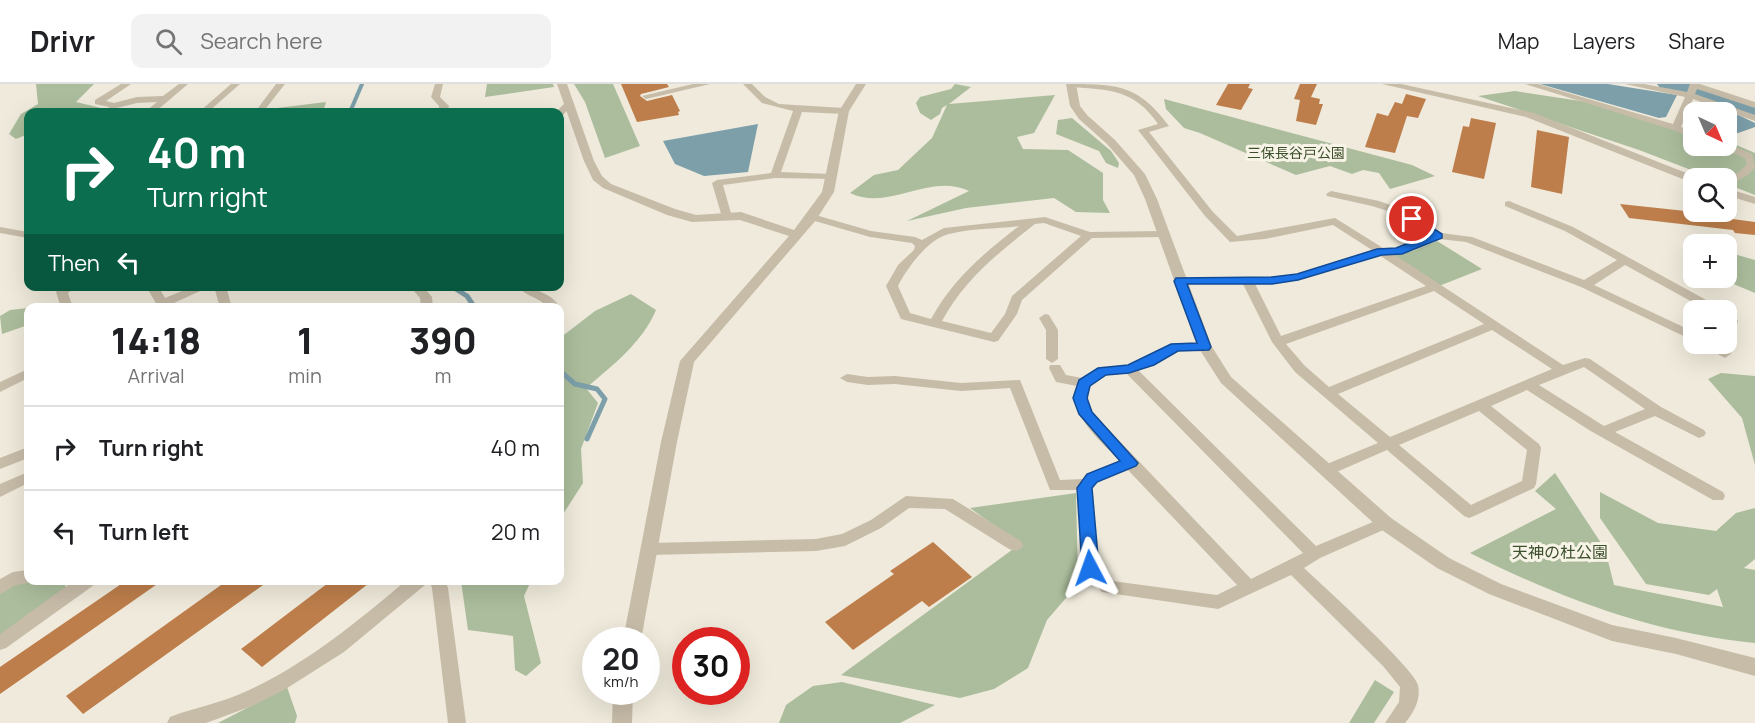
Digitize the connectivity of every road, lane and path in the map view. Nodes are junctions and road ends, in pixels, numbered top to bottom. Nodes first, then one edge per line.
1 (127, 84) edge
2 (184, 84) edge
3 (236, 84) edge
4 (281, 84) edge
5 (439, 84) edge
6 (562, 84) edge
7 (706, 84) edge
8 (762, 84) edge
9 (861, 84) edge
10 (1071, 84) edge
11 (1387, 84) edge
12 (1529, 84) edge
13 (1629, 84) edge
14 (748, 85) edge
15 (1690, 92) junction
16 (646, 96) dead end
17 (166, 99) junction
18 (570, 103) junction
19 (1755, 105) edge
20 (799, 107) junction
21 (110, 108) edge
22 (115, 108) edge
23 (155, 108) edge
24 (208, 108) edge
25 (262, 108) edge
26 (444, 108) edge
27 (564, 109) edge
28 (844, 111) junction
29 (1755, 118) edge
30 (1676, 128) junction
31 (1683, 131) edge
32 (1737, 151) edge
33 (775, 175) junction
34 (1683, 176) edge
35 (831, 177) junction
36 (1737, 177) edge
37 (1331, 194) dead end
38 (1737, 195) edge
39 (1755, 201) edge
40 (1509, 204) dead end
41 (727, 217) junction
42 (812, 217) junction
43 (1032, 221) junction
44 (0, 230) edge
45 (24, 233) edge
46 (795, 234) junction
47 (1163, 234) junction
48 (1089, 235) junction
49 (1438, 236) junction
50 (921, 245) junction
51 (1381, 251) junction
52 (1623, 261) junction
53 (1180, 281) junction
54 (1247, 281) junction
55 (1585, 285) junction
56 (1434, 287) junction
57 (193, 291) edge
58 (529, 291) edge
59 (1696, 300) edge
60 (164, 303) edge
61 (551, 303) edge
62 (1045, 318) dead end
63 (935, 323) junction
64 (1493, 325) junction
65 (1683, 332) edge
66 (1278, 342) junction
67 (1205, 347) junction
68 (1129, 369) junction
69 (1562, 370) junction
70 (24, 375) edge
71 (847, 378) dead end
72 (1084, 384) junction
73 (1529, 385) junction
74 (0, 388) edge
75 (1329, 392) junction
76 (1482, 406) junction
77 (1656, 410) junction
78 (1603, 432) junction
79 (1699, 433) dead end
80 (1389, 442) junction
81 (24, 454) edge
82 (1131, 463) junction
83 (0, 464) edge
84 (1327, 470) junction
85 (24, 479) edge
86 (1088, 484) junction
87 (0, 491) edge
88 (1718, 496) dead end
89 (1385, 523) junction
90 (1015, 545) dead end
91 (650, 549) junction
92 (1314, 554) junction
93 (1293, 567) junction
94 (24, 578) edge
95 (81, 585) edge
96 (413, 585) edge
97 (439, 585) edge
98 (0, 587) edge
99 (1249, 587) junction
100 (635, 627) edge
101 (0, 643) edge
102 (1755, 667) edge
103 (623, 705) edge
104 (176, 723) edge
105 (458, 723) edge
106 (622, 723) edge
107 (1394, 723) edge

1 - 21 street
2 - 17 street
3 - 24 street
4 - 25 street
5 - 26 street
6 - 18 street
7 - 16 street
8 - 14 street
9 - 28 street
10 - 47 street
10 - 51 street
11 - 34 street
12 - 30 street
13 - 15 street
14 - 20 street
15 - 19 street
15 - 29 street
15 - 30 street
17 - 22 street
17 - 23 street
18 - 27 street
18 - 41 street
20 - 28 street
20 - 33 street
28 - 35 street
30 - 31 street
32 - 36 street
33 - 35 street
33 - 41 street
35 - 42 street
37 - 49 street
38 - 39 street
40 - 52 street
41 - 46 street
42 - 46 street
42 - 50 street
43 - 48 street
43 - 50 street
43 - 63 street
44 - 45 street
46 - 91 street
47 - 48 street
47 - 53 street
48 - 63 street
49 - 51 street
49 - 55 street
50 - 63 street
51 - 54 street
51 - 56 street
52 - 55 street
52 - 59 street
53 - 54 street
53 - 67 street
54 - 66 street
55 - 65 street
56 - 64 street
56 - 66 street
57 - 60 street
58 - 61 street
62 - 72 street
64 - 69 street
64 - 75 street
66 - 75 street
67 - 68 street
67 - 84 street
68 - 72 street
68 - 92 street
69 - 73 street
69 - 77 street
70 - 74 street
71 - 86 street
72 - 82 street
73 - 76 street
73 - 78 street
75 - 80 street
76 - 80 street
76 - 80 street
77 - 78 street
77 - 79 street
78 - 88 street
80 - 84 street
81 - 83 street
82 - 86 street
82 - 99 street
84 - 89 street
85 - 87 street
86 - 99 street
89 - 92 street
89 - 102 street
90 - 91 street
91 - 100 street
92 - 93 street
93 - 99 street
93 - 107 street
94 - 98 street
95 - 101 street
96 - 104 street
97 - 105 street
103 - 106 street

